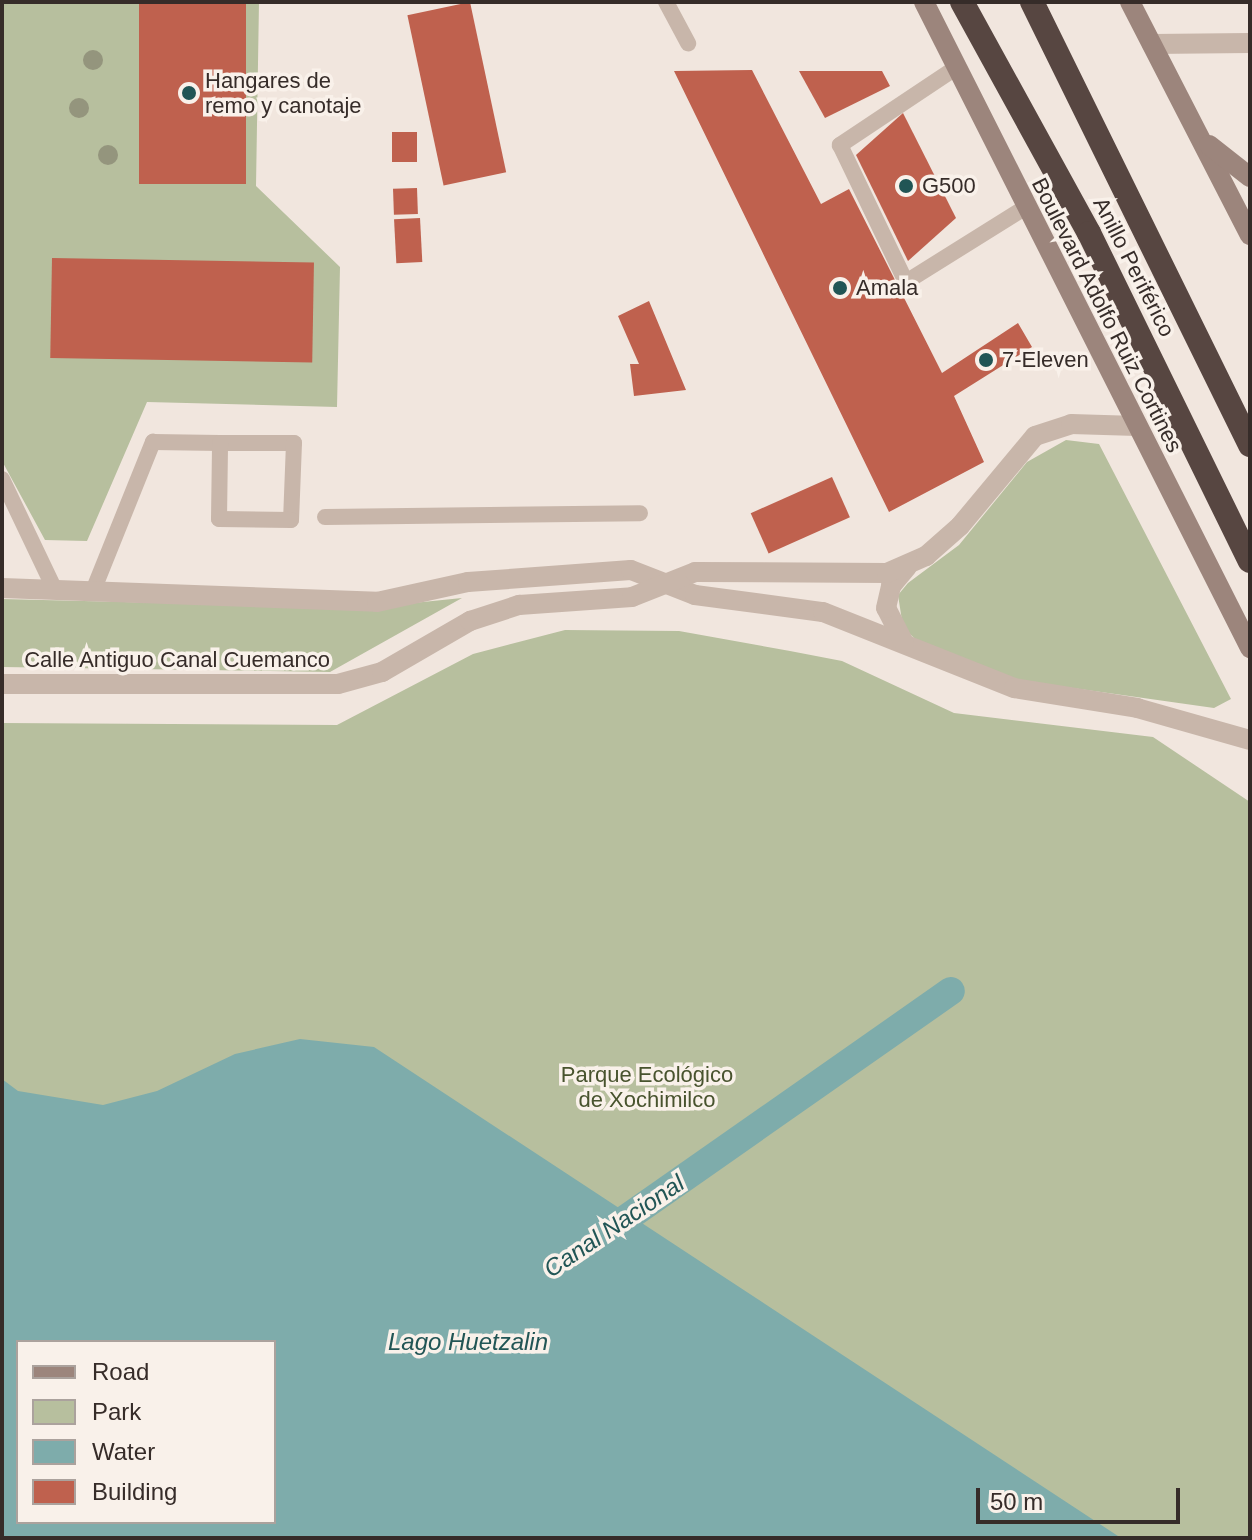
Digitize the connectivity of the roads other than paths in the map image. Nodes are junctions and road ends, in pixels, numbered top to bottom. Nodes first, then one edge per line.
1 (666, 2) edge
2 (924, 2) edge
3 (962, 2) edge
4 (1032, 2) edge
5 (1130, 2) edge
6 (688, 43) dead end
7 (1250, 43) edge
8 (1152, 44) junction
9 (957, 67) junction
10 (1201, 139) junction
11 (1250, 177) edge
12 (1026, 207) junction
13 (1250, 235) edge
14 (1137, 426) junction
15 (220, 443) junction
16 (1250, 445) edge
17 (2, 479) edge
18 (640, 513) dead end
19 (325, 517) dead end
20 (1250, 561) edge
21 (914, 563) junction
22 (668, 584) junction
23 (2, 588) edge
24 (55, 590) junction
25 (93, 591) junction
26 (904, 643) junction
27 (1250, 648) edge
28 (2, 684) edge
29 (1250, 740) edge

1 - 6 lane
2 - 9 main road, Boulevard Adolfo Ruiz Cortines
3 - 20 highway, Anillo Periférico
4 - 16 highway, Anillo Periférico
5 - 8 main road
7 - 8 street
8 - 10 main road
9 - 12 main road, Boulevard Adolfo Ruiz Cortines
9 - 12 lane
10 - 11 main road
10 - 13 main road
12 - 14 main road, Boulevard Adolfo Ruiz Cortines
14 - 21 street, Calle Antiguo Canal Cuemanco
14 - 27 main road, Boulevard Adolfo Ruiz Cortines
15 - 15 lane
15 - 25 lane
17 - 24 lane
18 - 19 lane
21 - 22 street, Calle Antiguo Canal Cuemanco
21 - 26 street, Calle Antiguo Canal Cuemanco
22 - 25 street
22 - 26 street
22 - 28 street, Calle Antiguo Canal Cuemanco
23 - 24 street
24 - 25 street
26 - 29 street

